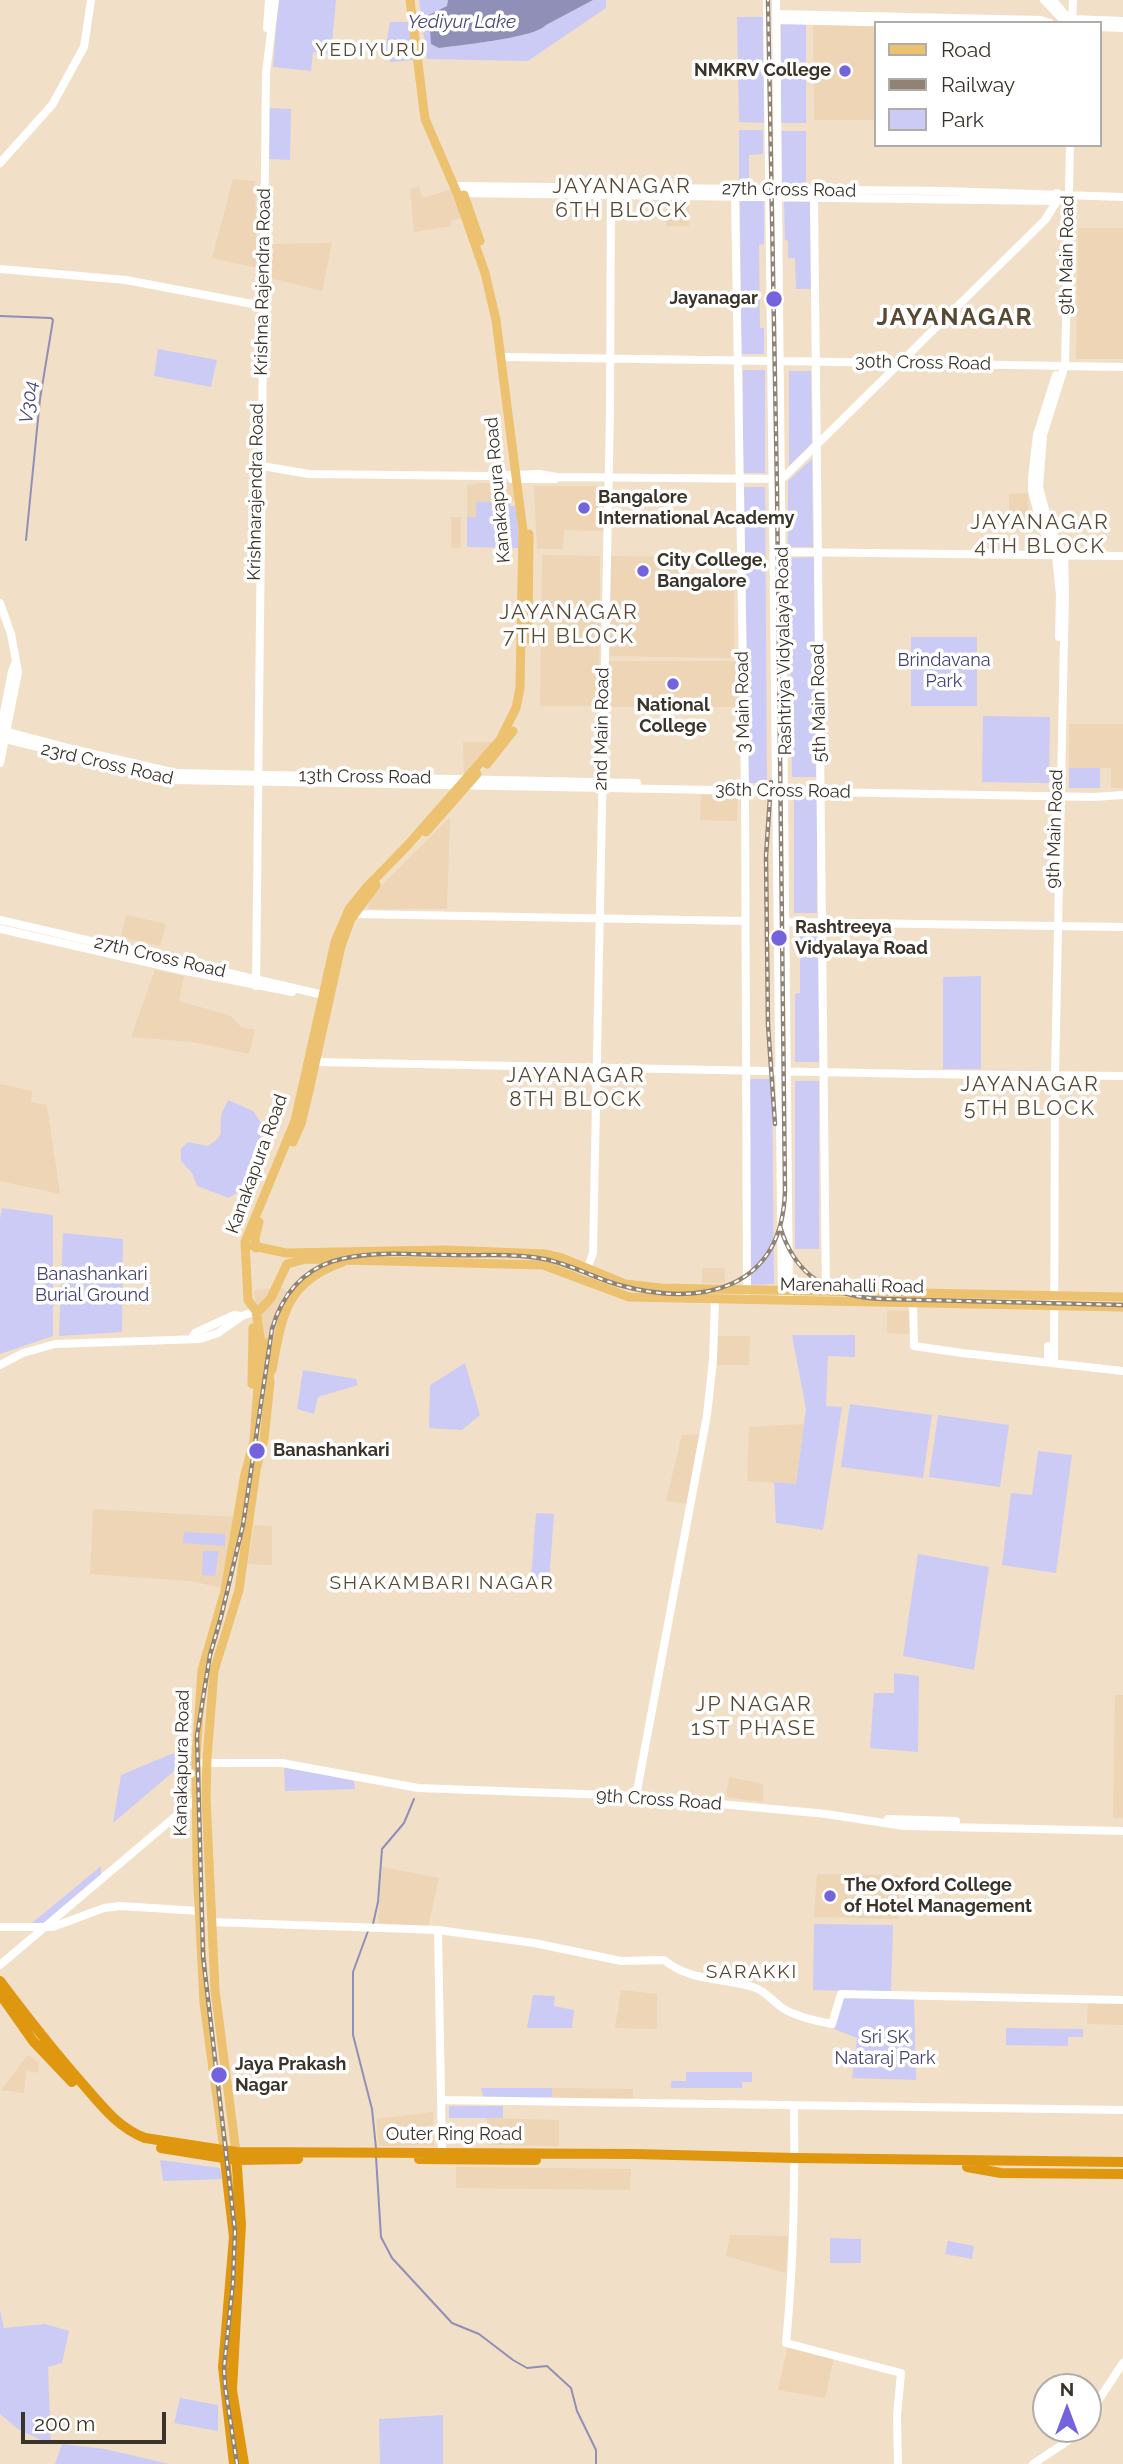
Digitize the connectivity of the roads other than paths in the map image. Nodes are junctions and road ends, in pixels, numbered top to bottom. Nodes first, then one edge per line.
1 (91, 0) edge
2 (269, 0) edge
3 (275, 0) edge
4 (410, 0) edge
5 (767, 0) edge
6 (776, 0) edge
7 (1044, 0) edge
8 (1053, 0) edge
9 (1073, 0) edge
10 (1061, 13) junction
11 (776, 17) junction
12 (874, 21) edge
13 (1043, 21) edge
14 (1070, 21) edge
15 (1123, 21) edge
16 (1102, 27) edge
17 (1123, 28) edge
18 (1070, 147) edge
19 (0, 163) edge
20 (459, 189) junction
21 (611, 191) junction
22 (774, 193) junction
23 (736, 197) junction
24 (1057, 197) junction
25 (1069, 197) junction
26 (1123, 197) edge
27 (814, 198) junction
28 (0, 269) edge
29 (260, 306) junction
30 (507, 357) junction
31 (611, 359) junction
32 (739, 360) junction
33 (776, 361) junction
34 (816, 361) junction
35 (901, 363) junction
36 (1065, 365) junction
37 (1123, 368) edge
38 (817, 446) junction
39 (258, 465) junction
40 (609, 476) junction
41 (520, 477) junction
42 (740, 479) junction
43 (778, 479) junction
44 (783, 552) junction
45 (818, 552) junction
46 (1060, 555) junction
47 (1123, 556) edge
48 (0, 603) edge
49 (3, 735) edge
50 (0, 764) edge
51 (256, 779) junction
52 (465, 782) junction
53 (601, 785) junction
54 (745, 788) junction
55 (781, 788) junction
56 (820, 789) junction
57 (1058, 794) junction
58 (1123, 795) edge
59 (354, 914) junction
60 (599, 918) junction
61 (0, 920) edge
62 (745, 921) junction
63 (786, 922) junction
64 (822, 922) junction
65 (1055, 925) junction
66 (1123, 927) edge
67 (0, 929) edge
68 (254, 982) junction
69 (324, 995) junction
70 (316, 1062) junction
71 (596, 1067) junction
72 (746, 1070) junction
73 (784, 1070) junction
74 (824, 1072) junction
75 (1053, 1076) junction
76 (1123, 1076) edge
77 (245, 1242) junction
78 (256, 1248) junction
79 (293, 1257) junction
80 (348, 1260) junction
81 (585, 1274) junction
82 (747, 1291) junction
83 (826, 1292) junction
84 (786, 1297) junction
85 (1123, 1297) edge
86 (715, 1299) junction
87 (1050, 1301) junction
88 (914, 1303) junction
89 (1123, 1307) edge
90 (258, 1313) junction
91 (1051, 1362) junction
92 (0, 1365) edge
93 (1123, 1371) edge
94 (270, 1382) junction
95 (196, 1761) junction
96 (207, 1761) junction
97 (636, 1794) junction
98 (196, 1799) junction
99 (1123, 1828) edge
100 (200, 1911) junction
101 (211, 1922) junction
102 (0, 1927) edge
103 (42, 1928) junction
104 (438, 1930) junction
105 (0, 1965) edge
106 (0, 1981) edge
107 (0, 1994) edge
108 (1123, 2000) edge
109 (442, 2100) junction
110 (794, 2105) junction
111 (1123, 2110) edge
112 (442, 2152) junction
113 (230, 2155) junction
114 (376, 2155) junction
115 (1123, 2160) edge
116 (795, 2162) junction
117 (1123, 2171) edge
118 (1123, 2363) edge
119 (1102, 2395) edge
120 (1064, 2443) edge
121 (234, 2464) edge
122 (244, 2464) edge
123 (898, 2464) edge
124 (1033, 2464) edge

1 - 19 street
2 - 29 street, Krishnarajendra Road
3 - 29 street, Krishna Rajendra Road
4 - 20 main road, Kanakapura Road
5 - 22 street, Rashtriya Vidyalaya Road
6 - 11 street, Rashtriya Vidyalaya Road
7 - 10 street
8 - 10 street
9 - 14 street
10 - 14 street
11 - 12 street
11 - 13 street
11 - 22 street, Rashtriya Vidyalaya Road
14 - 15 street
16 - 17 street
18 - 25 street, 9th Main Road
20 - 21 street, 27th Cross Road
20 - 30 main road, Kanakapura Road
20 - 41 main road, Kanakapura Road
21 - 22 street, 27th Cross Road
21 - 23 street, 27th Cross Road
21 - 31 street, 2nd Main Road
22 - 23 street, 27th Cross Road
22 - 24 street, 27th Cross Road
22 - 27 street, 27th Cross Road
22 - 33 street, Rashtriya Vidyalaya Road
23 - 32 street, 3 Main Road
24 - 25 street, 27th Cross Road
24 - 27 street, 27th Cross Road
24 - 35 street
25 - 26 street, 27th Cross Road
25 - 36 street, 9th Main Road
27 - 34 street, 5th Main Road
28 - 29 street
29 - 39 street, Krishnarajendra Road
30 - 31 street, 30th Cross Road
30 - 41 main road, Kanakapura Road
31 - 32 street, 30th Cross Road
31 - 40 street, 2nd Main Road
32 - 33 street, 30th Cross Road
32 - 42 street, 3 Main Road
33 - 34 street, 30th Cross Road
33 - 43 street, Rashtriya Vidyalaya Road
34 - 35 street, 30th Cross Road
34 - 38 street, 5th Main Road
35 - 36 street, 30th Cross Road
35 - 38 street
36 - 37 street, 30th Cross Road
36 - 46 street, 9th Main Road
38 - 43 street
38 - 45 street, 5th Main Road
39 - 41 street
39 - 51 street
40 - 41 street
40 - 42 street
40 - 53 street, 2nd Main Road
41 - 52 main road, Kanakapura Road
42 - 43 street
42 - 54 street, 3 Main Road
43 - 44 street, Rashtriya Vidyalaya Road
43 - 55 street, Rashtriya Vidyalaya Road
44 - 45 street
44 - 55 street, Rashtriya Vidyalaya Road
45 - 46 street
45 - 56 street, 5th Main Road
46 - 47 street
46 - 57 street, 9th Main Road
48 - 49 street
49 - 50 street
49 - 51 street, 23rd Cross Road
51 - 52 street, 13th Cross Road
51 - 68 street
51 - 68 street
52 - 53 street, 36th Cross Road
52 - 59 main road, Kanakapura Road
52 - 69 main road, Kanakapura Road
53 - 54 street, 36th Cross Road
53 - 60 street, 2nd Main Road
54 - 55 street, 36th Cross Road
54 - 62 street, 3 Main Road
55 - 56 street, 36th Cross Road
55 - 63 street, Rashtriya Vidyalaya Road
55 - 73 street, Rashtriya Vidyalaya Road
56 - 57 street, 36th Cross Road
56 - 64 street, 5th Main Road
57 - 58 street, 36th Cross Road
57 - 65 street, 9th Main Road
59 - 60 street
59 - 69 main road, Kanakapura Road
60 - 62 street
60 - 71 street, 2nd Main Road
61 - 68 street, 27th Cross Road
62 - 72 street, 3 Main Road
63 - 64 street
63 - 73 street, Rashtriya Vidyalaya Road
64 - 65 street
64 - 74 street, 5th Main Road
65 - 66 street
65 - 75 street, 9th Main Road
67 - 68 street, 27th Cross Road
68 - 69 street, 27th Cross Road
69 - 70 main road, Kanakapura Road
69 - 77 main road, Kanakapura Road
70 - 71 street
70 - 78 main road, Kanakapura Road
71 - 72 street
71 - 81 street, 2nd Main Road
72 - 73 street
72 - 82 street, 3 Main Road
73 - 74 street
73 - 84 street, Rashtriya Vidyalaya Road
74 - 75 street
74 - 83 street, 5th Main Road
75 - 76 street
75 - 87 street, 9th Main Road
77 - 78 main road, Marenahalli Road
77 - 90 main road, Kanakapura Road
78 - 79 main road, Marenahalli Road
79 - 80 main road, Marenahalli Road
79 - 81 main road, Marenahalli Road
79 - 90 main road
80 - 81 main road, Marenahalli Road
80 - 94 main road
81 - 82 main road, Marenahalli Road
81 - 86 main road, Marenahalli Road
82 - 84 main road, Marenahalli Road
83 - 84 main road, Marenahalli Road
83 - 87 main road, Marenahalli Road
84 - 86 main road, Marenahalli Road
84 - 88 main road, Marenahalli Road
85 - 87 main road, Marenahalli Road
86 - 97 street
87 - 88 main road, Marenahalli Road
87 - 89 main road, Marenahalli Road
87 - 91 street, 9th Main Road
88 - 91 street
90 - 92 street
90 - 94 main road, Kanakapura Road
90 - 95 main road, Kanakapura Road
91 - 93 street
94 - 96 main road, Kanakapura Road
95 - 96 street, 9th Cross Road
95 - 98 main road, Kanakapura Road
96 - 97 street, 9th Cross Road
96 - 101 main road, Kanakapura Road
97 - 99 street, 9th Cross Road
98 - 100 main road, Kanakapura Road
98 - 103 street
100 - 103 street
100 - 113 main road, Kanakapura Road
101 - 104 street
101 - 113 main road, Kanakapura Road
102 - 103 street
103 - 105 street
104 - 108 street
104 - 109 street
106 - 113 highway, Outer Ring Road
107 - 113 highway, Outer Ring Road
109 - 110 street
109 - 112 street
110 - 111 street
110 - 116 street
112 - 114 highway, Outer Ring Road
112 - 116 highway, Outer Ring Road
113 - 114 highway, Outer Ring Road
113 - 121 highway, Kanakapura Road
113 - 122 highway, Kanakapura Road
114 - 116 highway, Outer Ring Road
115 - 116 highway, Outer Ring Road
116 - 117 highway, Outer Ring Road
116 - 123 street
118 - 119 street
120 - 124 street

